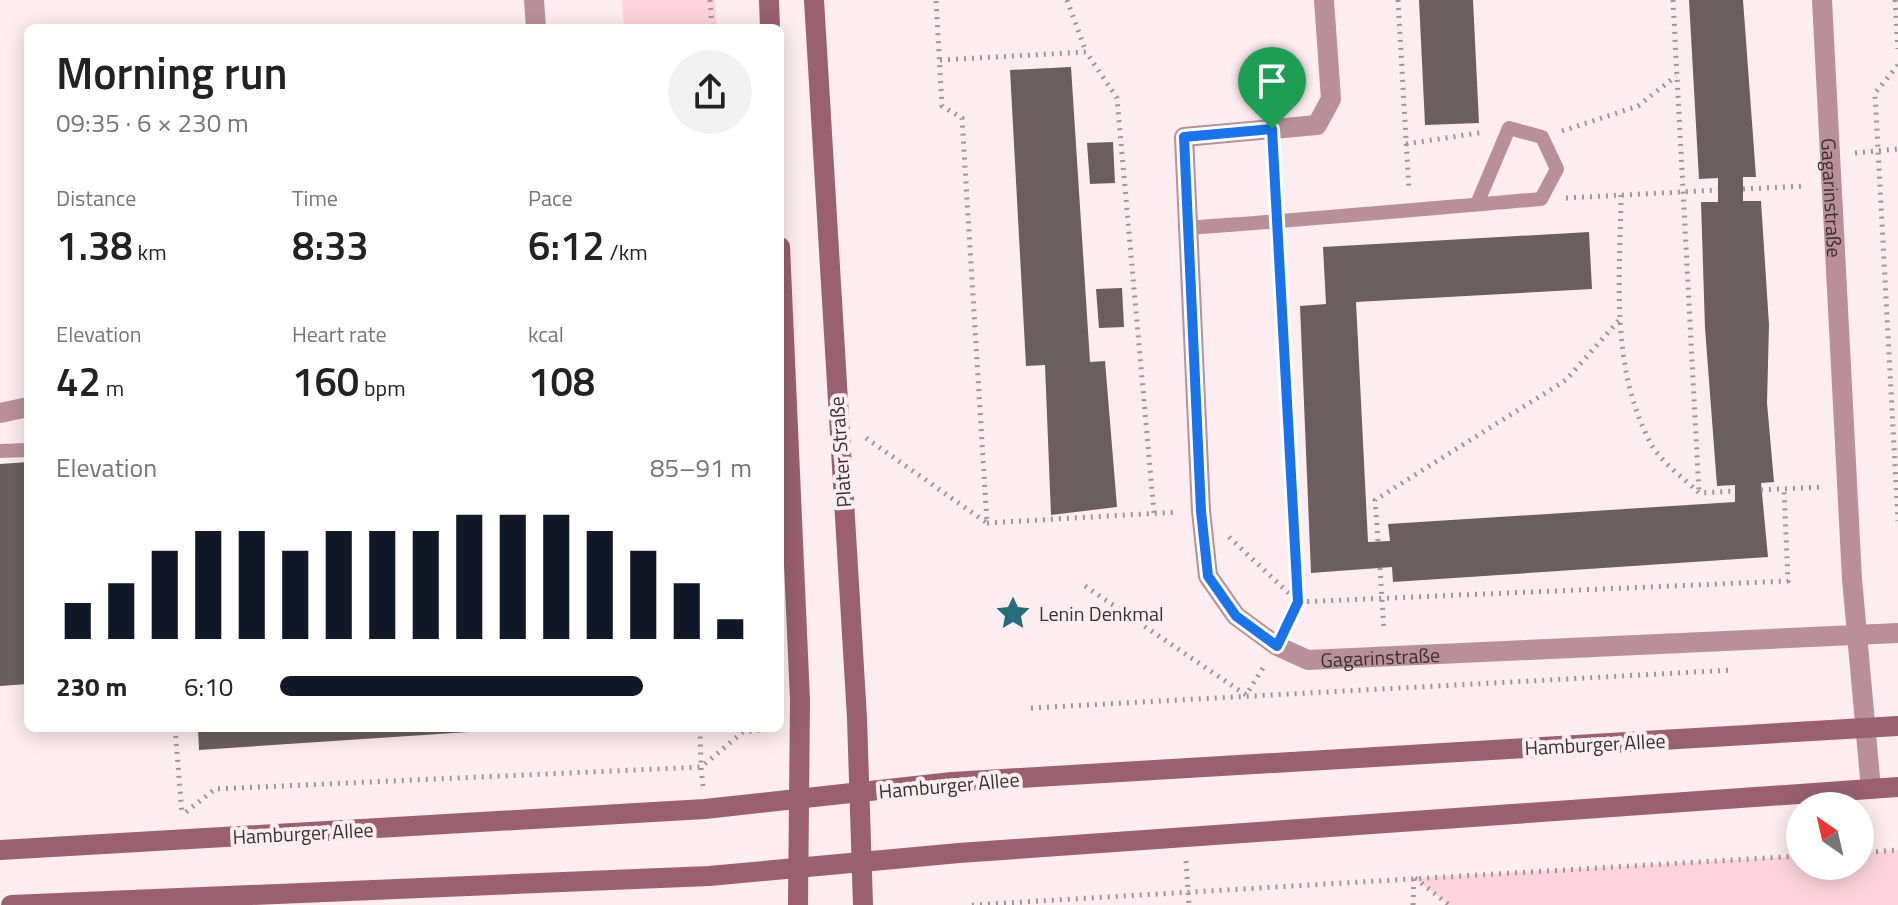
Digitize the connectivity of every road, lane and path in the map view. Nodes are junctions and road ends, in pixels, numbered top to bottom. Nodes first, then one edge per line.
1 (534, 0) edge
2 (710, 0) edge
3 (769, 0) edge
4 (814, 0) edge
5 (936, 0) edge
6 (1067, 0) edge
7 (1324, 0) edge
8 (1398, 0) edge
9 (1673, 0) edge
10 (1822, 0) edge
11 (1895, 0) edge
12 (536, 24) edge
13 (712, 24) edge
14 (770, 24) edge
15 (1898, 49) edge
16 (1086, 52) junction
17 (940, 60) junction
18 (1898, 65) edge
19 (1676, 76) junction
20 (1509, 128) junction
21 (1272, 129) junction
22 (1542, 137) junction
23 (1406, 144) junction
24 (1898, 149) edge
25 (1878, 151) junction
26 (1830, 155) junction
27 (1832, 185) junction
28 (1743, 189) dead end
29 (1718, 190) dead end
30 (1684, 192) junction
31 (1621, 195) junction
32 (1541, 199) junction
33 (1477, 204) junction
34 (1409, 210) junction
35 (1276, 222) junction
36 (1186, 228) junction
37 (1619, 319) junction
38 (784, 338) edge
39 (24, 408) edge
40 (0, 413) edge
41 (838, 418) junction
42 (24, 450) edge
43 (0, 451) edge
44 (1847, 486) junction
45 (1784, 489) junction
46 (1761, 490) dead end
47 (1735, 491) dead end
48 (1699, 493) junction
49 (1201, 511) junction
50 (1154, 513) junction
51 (1898, 521) edge
52 (987, 523) junction
53 (1378, 541) dead end
54 (1085, 586) dead end
55 (1298, 602) junction
56 (1898, 633) edge
57 (1857, 636) junction
58 (1277, 646) junction
59 (1736, 670) dead end
60 (1246, 695) junction
61 (1031, 708) dead end
62 (1898, 726) edge
63 (1866, 728) junction
64 (175, 732) edge
65 (700, 732) edge
66 (1898, 787) edge
67 (1871, 789) junction
68 (859, 793) junction
69 (799, 799) junction
70 (167, 815) dead end
71 (182, 815) junction
72 (1184, 836) junction
73 (0, 850) edge
74 (1898, 850) edge
75 (1874, 852) edge
76 (1786, 857) edge
77 (861, 862) junction
78 (798, 868) junction
79 (1414, 878) junction
80 (1188, 892) junction
81 (11, 905) edge
82 (798, 905) edge
83 (863, 905) edge
84 (972, 905) edge
85 (1189, 905) edge
86 (1413, 905) edge
87 (1449, 905) edge

1 - 12 street
2 - 13 path
3 - 14 street
4 - 41 street, Plater Straße
5 - 17 path
6 - 16 path
7 - 21 street, Gagarinstraße
8 - 23 path
9 - 19 path
10 - 26 street, Gagarinstraße
11 - 15 path
16 - 17 path
16 - 50 path
17 - 52 path
18 - 25 path
19 - 22 path
19 - 30 path
20 - 22 lane
20 - 23 path
20 - 33 lane
21 - 35 path
21 - 36 street, Gagarinstraße
22 - 32 lane
23 - 34 path
24 - 25 path
25 - 26 path
25 - 51 path
26 - 27 street, Gagarinstraße
27 - 28 path
27 - 44 street, Gagarinstraße
29 - 30 path
30 - 31 path
30 - 48 path
31 - 32 path
31 - 37 path
32 - 33 lane
33 - 34 lane
34 - 35 lane
35 - 36 lane
35 - 55 path
36 - 49 street, Gagarinstraße
37 - 48 path
37 - 53 path
38 - 69 street
39 - 40 street
41 - 52 path
41 - 68 street, Plater Straße
42 - 43 lane
44 - 45 path
44 - 57 street, Gagarinstraße
45 - 46 path
45 - 55 path
47 - 48 path
49 - 50 path
49 - 55 path
49 - 58 street, Gagarinstraße
50 - 52 path
54 - 60 path
55 - 58 path
56 - 57 street
57 - 58 street, Gagarinstraße
57 - 63 street, Gagarinstraße
58 - 60 path
59 - 60 path
60 - 61 path
62 - 63 street, Hamburger Allee
63 - 67 street, Gagarinstraße
63 - 68 street, Hamburger Allee
64 - 71 path
65 - 71 path
66 - 67 street
67 - 72 street
68 - 69 street, Hamburger Allee
68 - 77 street, Plater Straße
69 - 73 street, Hamburger Allee
69 - 78 street
70 - 71 path
72 - 77 street
72 - 80 path
74 - 75 path
76 - 79 path
77 - 78 street
77 - 83 street, Plater Straße
78 - 81 street
78 - 82 street
79 - 80 path
79 - 86 path
79 - 87 path
80 - 84 path
80 - 85 path

